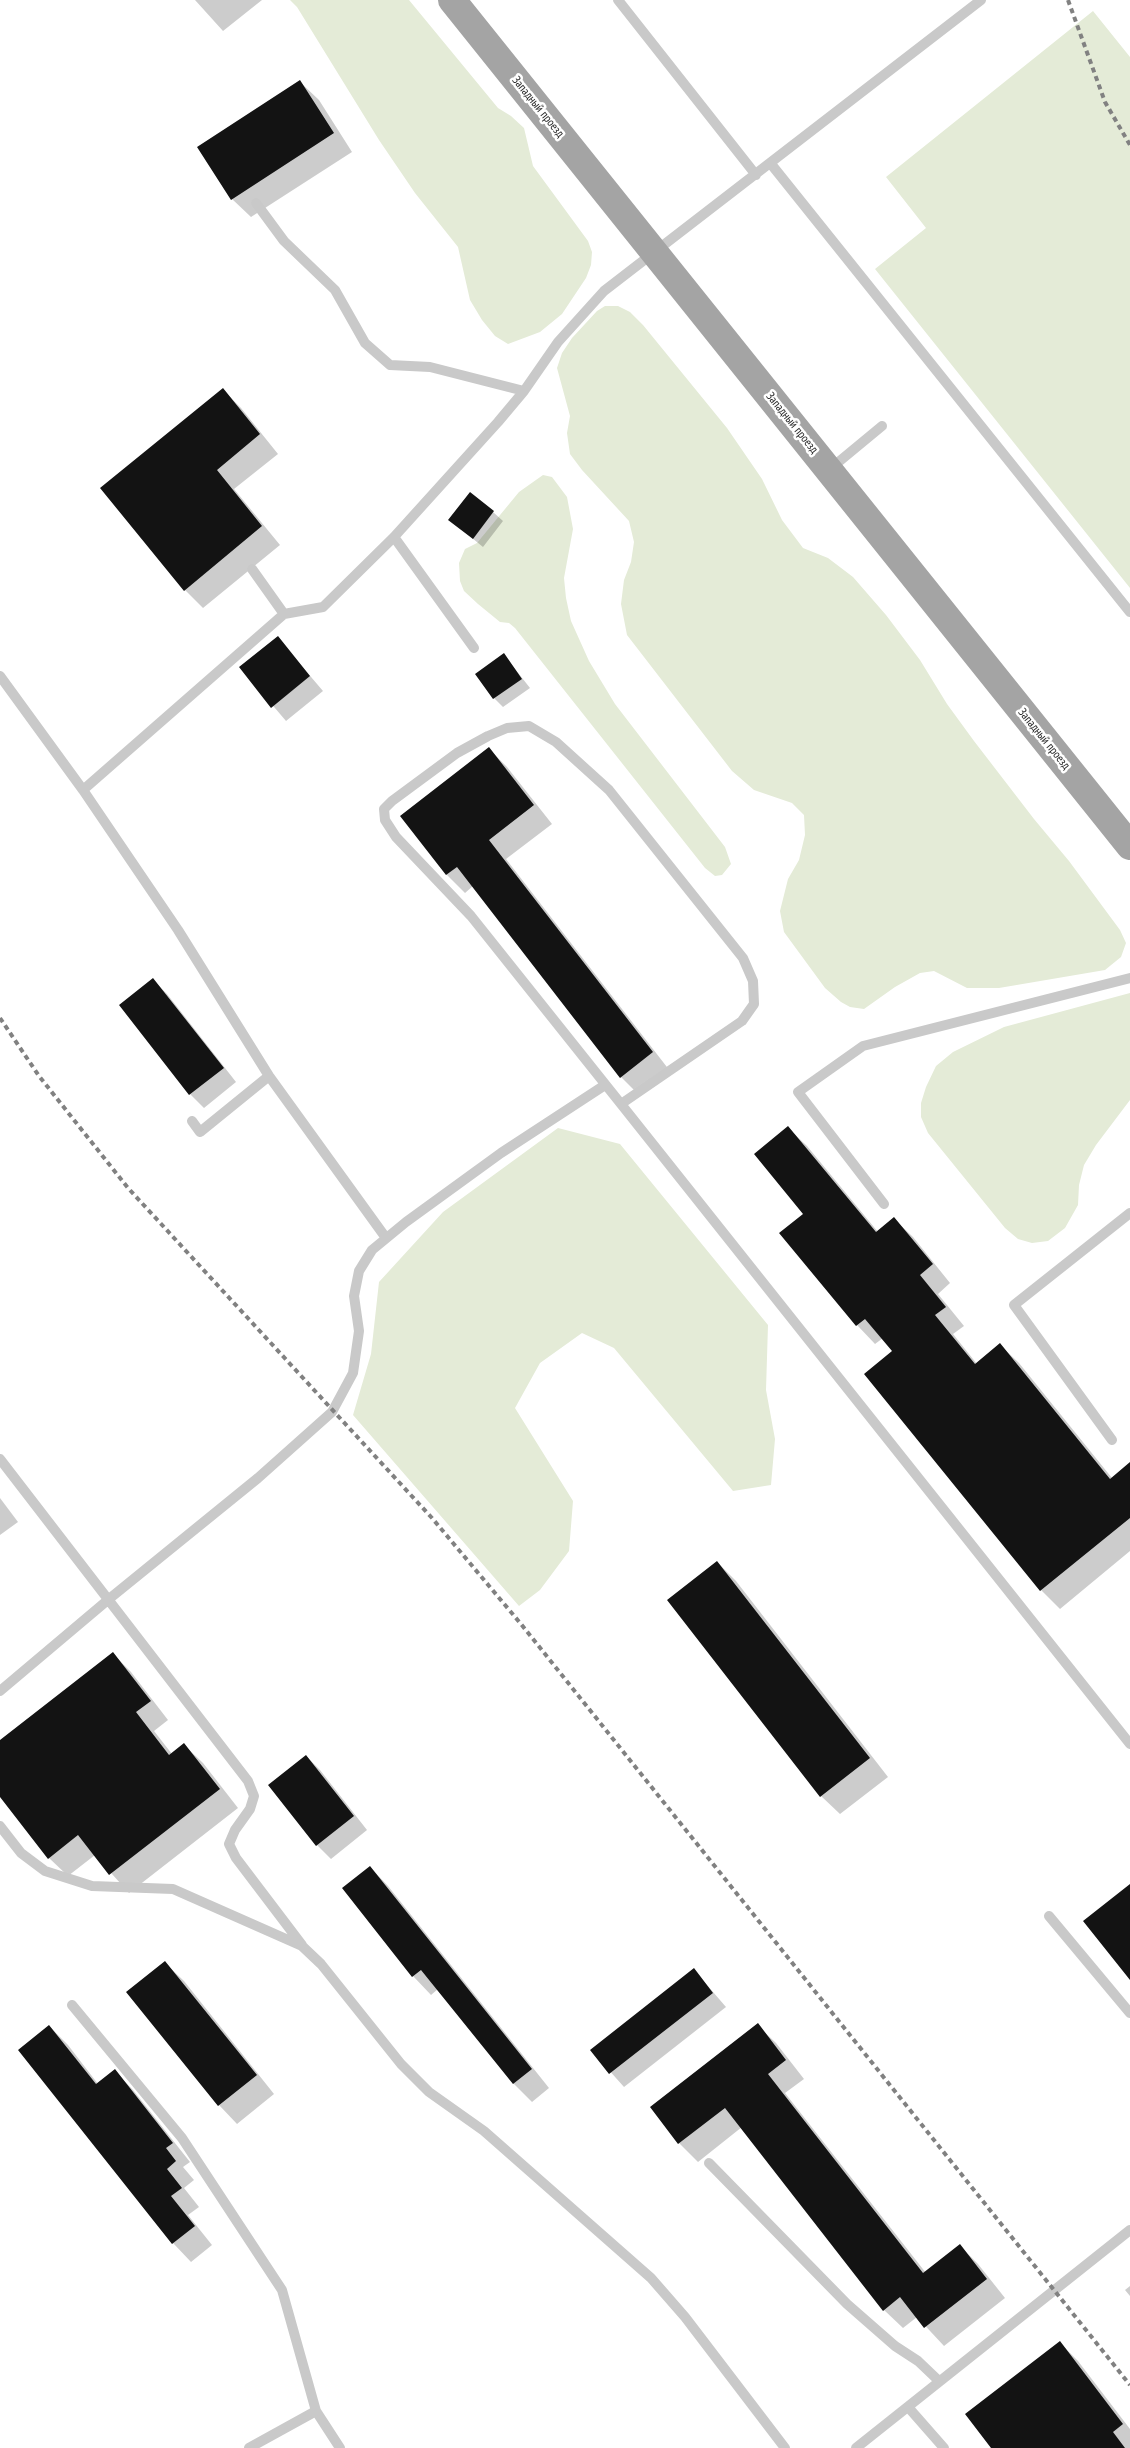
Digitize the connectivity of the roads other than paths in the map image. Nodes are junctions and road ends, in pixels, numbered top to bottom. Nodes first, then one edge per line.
1 (452, 0) edge
2 (618, 0) edge
3 (981, 0) edge
4 (771, 164) junction
5 (756, 175) junction
6 (256, 202) dead end
7 (655, 253) junction
8 (524, 391) junction
9 (882, 426) dead end
10 (829, 470) junction
11 (394, 537) junction
12 (252, 569) dead end
13 (1130, 612) edge
14 (284, 614) junction
15 (474, 648) dead end
16 (0, 676) edge
17 (83, 790) junction
18 (1130, 846) edge
19 (1130, 978) edge
20 (270, 1076) junction
21 (605, 1085) junction
22 (620, 1104) junction
23 (192, 1121) dead end
24 (884, 1204) dead end
25 (1130, 1213) edge
26 (386, 1238) junction
27 (1112, 1440) dead end
28 (0, 1459) edge
29 (109, 1599) junction
30 (0, 1691) edge
31 (1130, 1744) edge
32 (0, 1826) edge
33 (1049, 1916) dead end
34 (302, 1946) junction
35 (72, 2005) dead end
36 (1130, 2013) edge
37 (709, 2164) dead end
38 (1130, 2230) edge
39 (939, 2381) junction
40 (908, 2407) junction
41 (316, 2411) junction
42 (249, 2448) edge
43 (340, 2448) edge
44 (785, 2448) edge
45 (856, 2448) edge
46 (944, 2448) edge

1 - 7 main road, Западный проезд
2 - 5 lane
3 - 4 lane
4 - 5 lane
4 - 13 lane
5 - 7 lane
6 - 8 lane
7 - 8 lane
7 - 10 main road, Западный проезд
8 - 11 lane
9 - 10 lane
10 - 18 main road, Западный проезд
11 - 14 lane
11 - 15 lane
12 - 14 lane
14 - 17 lane
16 - 17 lane
17 - 20 lane
19 - 24 lane
20 - 23 lane
20 - 26 lane
21 - 22 lane
21 - 22 lane
21 - 26 lane
22 - 31 lane
25 - 27 lane
26 - 29 lane
28 - 29 lane
29 - 30 lane
29 - 34 lane
32 - 34 lane
33 - 36 lane
34 - 44 lane
35 - 41 lane
37 - 39 lane
38 - 39 lane
39 - 40 lane
40 - 45 lane
40 - 46 lane
41 - 42 lane
41 - 43 lane

